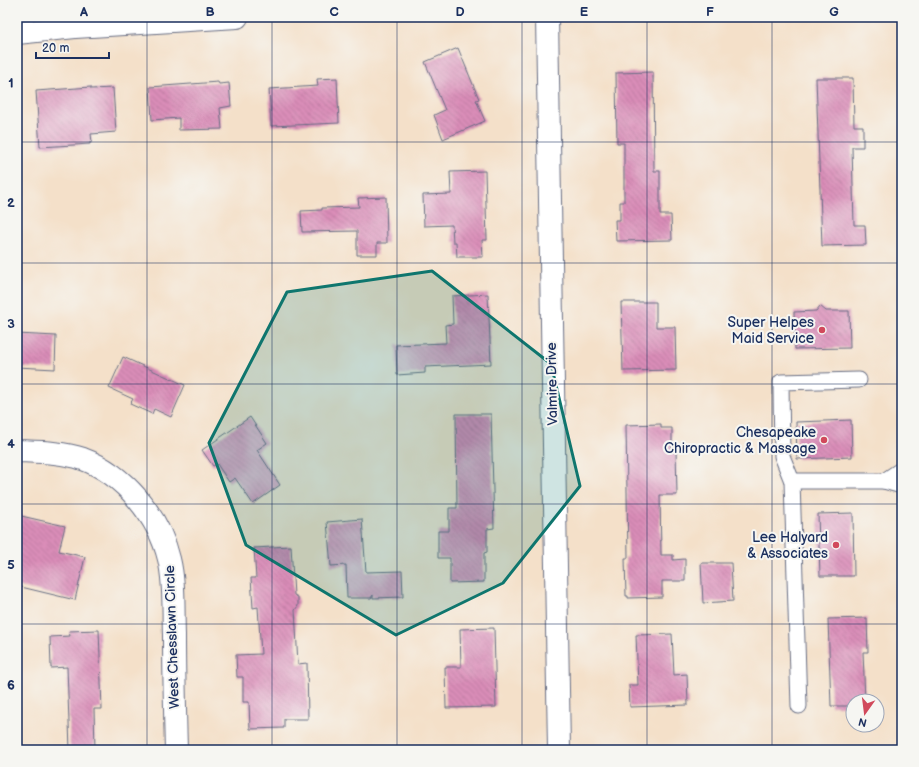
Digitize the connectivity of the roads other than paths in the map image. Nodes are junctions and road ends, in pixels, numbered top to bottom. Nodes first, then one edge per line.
1 (237, 17) edge
2 (547, 17) edge
3 (17, 33) edge
4 (859, 380) dead end
5 (17, 451) edge
6 (902, 469) edge
7 (884, 480) junction
8 (792, 481) junction
9 (902, 486) edge
10 (799, 706) dead end
11 (176, 750) edge
12 (559, 750) edge

1 - 3 street
2 - 12 street, Valmire Drive
4 - 8 lane
5 - 11 street, West Chesslawn Circle
6 - 7 lane
7 - 8 lane
7 - 9 lane
8 - 10 lane

